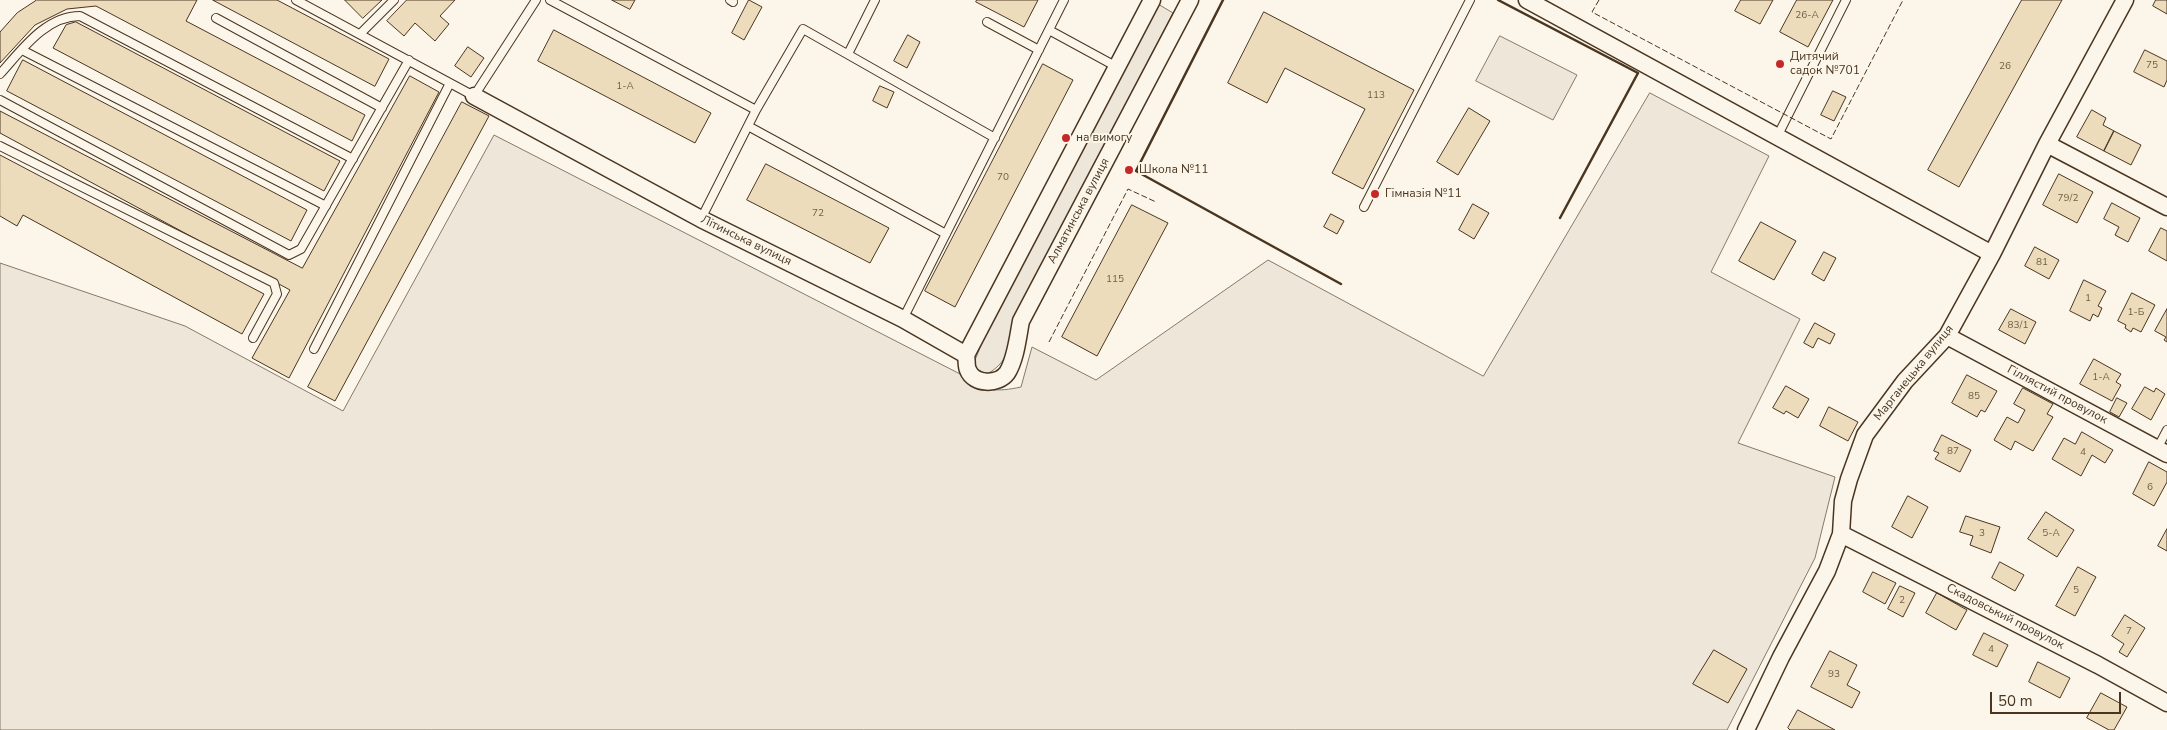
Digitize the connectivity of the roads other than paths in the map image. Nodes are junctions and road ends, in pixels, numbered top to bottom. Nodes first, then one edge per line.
1 (296, 0) edge
2 (318, 0) edge
3 (394, 0) edge
4 (536, 0) edge
5 (550, 0) edge
6 (875, 0) edge
7 (1064, 0) edge
8 (1152, 0) edge
9 (1190, 0) edge
10 (1470, 0) edge
11 (1528, 0) edge
12 (1846, 0) edge
13 (2125, 0) edge
14 (311, 7) junction
15 (216, 18) dead end
16 (987, 22) dead end
17 (1049, 30) junction
18 (360, 34) junction
19 (22, 50) junction
20 (1039, 50) junction
21 (848, 54) junction
22 (409, 60) junction
23 (1117, 67) junction
24 (0, 74) edge
25 (450, 83) junction
26 (474, 96) junction
27 (0, 100) edge
28 (382, 108) junction
29 (756, 110) junction
30 (748, 126) junction
31 (1777, 137) junction
32 (995, 138) junction
33 (2047, 144) junction
34 (0, 146) edge
35 (353, 158) junction
36 (326, 206) junction
37 (1364, 207) dead end
38 (2167, 207) edge
39 (701, 219) junction
40 (946, 234) junction
41 (1992, 254) junction
42 (903, 319) junction
43 (1947, 336) junction
44 (252, 338) dead end
45 (314, 349) dead end
46 (966, 355) junction
47 (2167, 430) edge
48 (2162, 451) edge
49 (1841, 534) junction
50 (2167, 703) edge
51 (1746, 730) edge

1 - 14 lane
2 - 14 lane
3 - 18 lane
4 - 26 lane
5 - 29 lane
6 - 21 lane
7 - 17 lane
8 - 23 street
9 - 46 street, Алматинська вулиця
10 - 37 lane
11 - 31 street
12 - 31 lane
13 - 33 street, Марганецька вулиця
14 - 18 lane
15 - 28 lane
16 - 20 lane
17 - 20 lane
17 - 23 lane
18 - 22 lane
19 - 24 lane
19 - 35 lane
19 - 36 lane
20 - 32 lane
21 - 29 lane
21 - 32 lane
22 - 25 lane
22 - 28 lane
23 - 46 street
25 - 26 lane
25 - 45 lane
26 - 39 street, Літинська вулиця
27 - 36 lane
28 - 35 lane
29 - 30 lane
30 - 39 lane
30 - 40 lane
31 - 41 street
32 - 40 lane
33 - 38 street
33 - 41 street, Марганецька вулиця
34 - 44 lane
35 - 36 lane
39 - 42 street, Літинська вулиця
40 - 42 lane
41 - 43 street, Марганецька вулиця
42 - 46 street, Літинська вулиця
43 - 48 street, Гіллястий провулок
43 - 49 street, Марганецька вулиця
47 - 48 lane
49 - 50 street, Скадовський провулок
49 - 51 street, Марганецька вулиця

